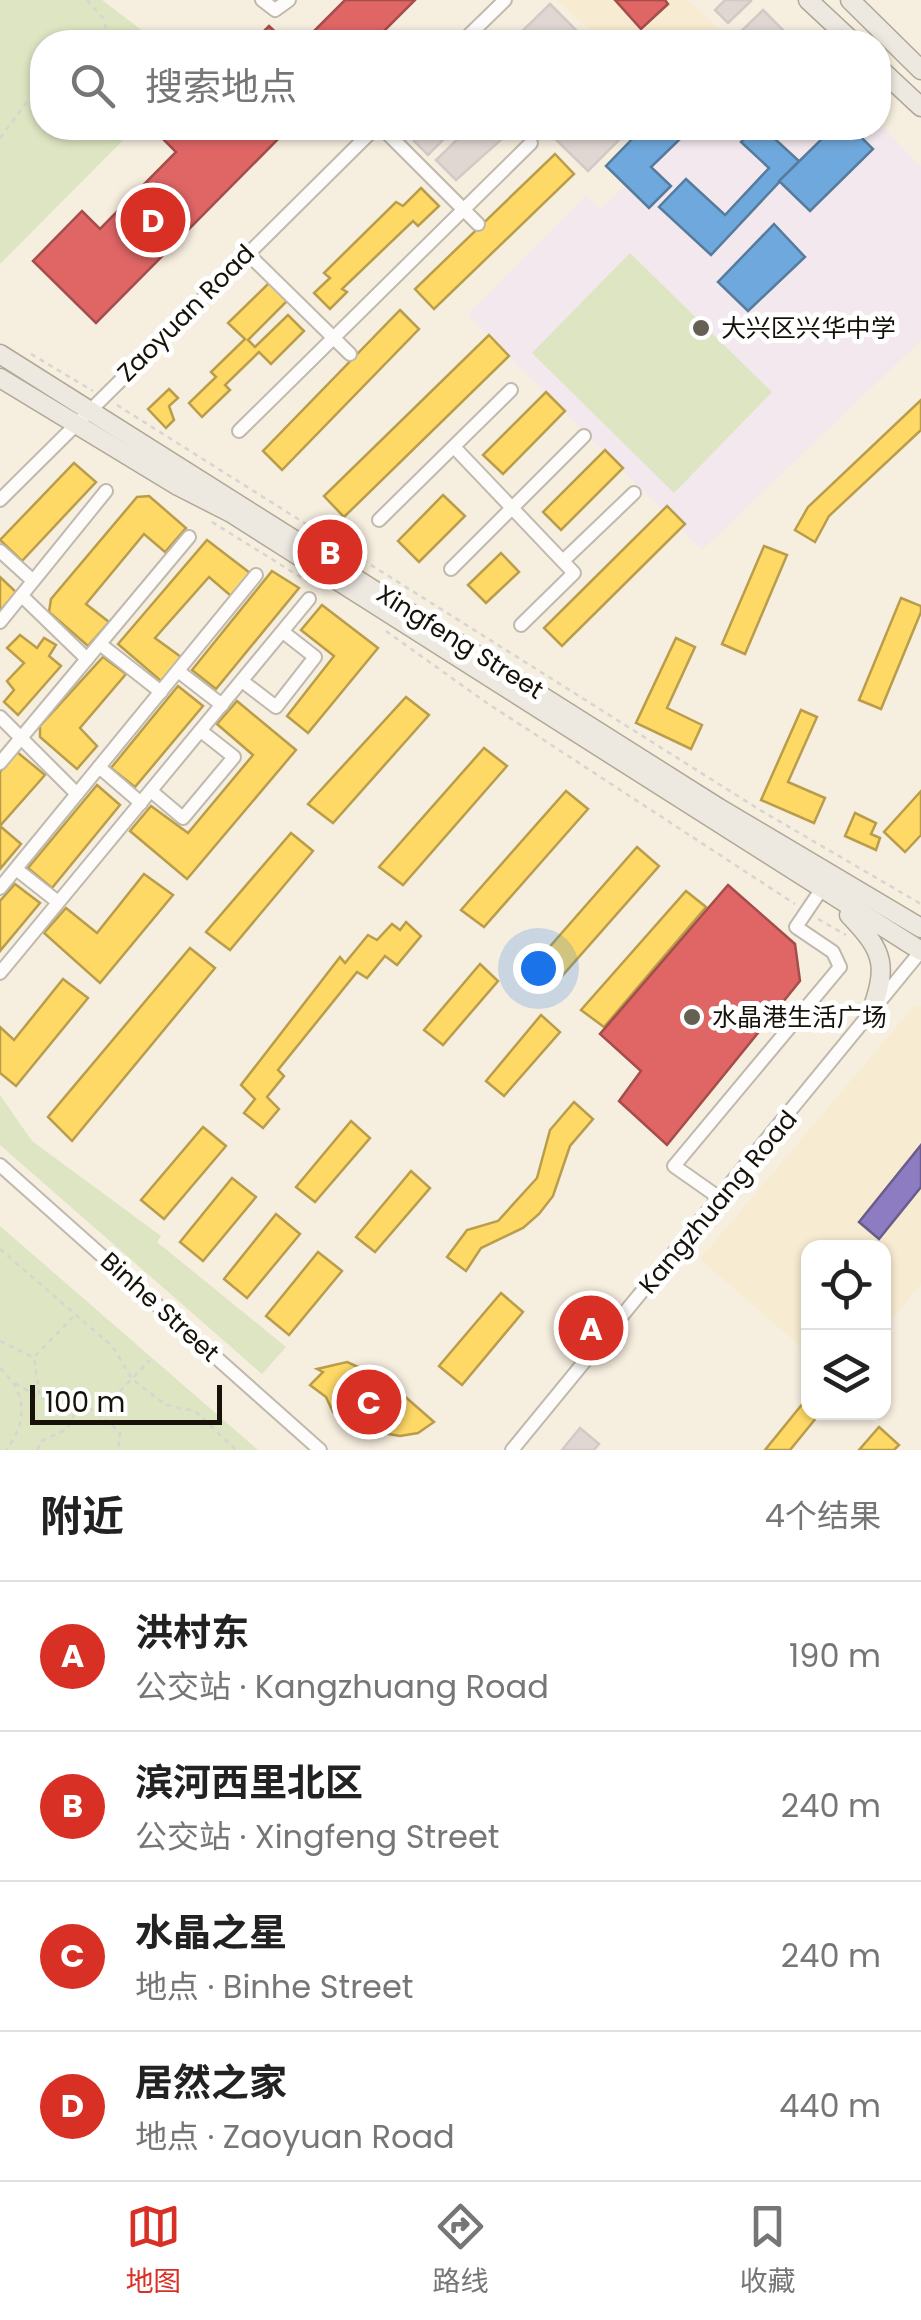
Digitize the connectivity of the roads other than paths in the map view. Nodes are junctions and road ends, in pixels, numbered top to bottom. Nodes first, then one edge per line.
1 (262, 0) edge
2 (288, 0) edge
3 (505, 0) edge
4 (808, 0) edge
5 (850, 0) edge
6 (474, 30) edge
7 (840, 30) edge
8 (880, 30) edge
9 (891, 40) edge
10 (921, 70) edge
11 (891, 78) edge
12 (921, 107) edge
13 (366, 140) edge
14 (391, 140) edge
15 (531, 144) dead end
16 (464, 210) junction
17 (478, 224) dead end
18 (248, 253) junction
19 (334, 338) junction
20 (0, 354) edge
21 (350, 354) dead end
22 (0, 378) edge
23 (512, 390) dead end
24 (88, 409) junction
25 (239, 431) dead end
26 (584, 436) dead end
27 (454, 447) junction
28 (106, 491) dead end
29 (634, 493) dead end
30 (0, 500) edge
31 (512, 508) junction
32 (379, 520) dead end
33 (190, 537) dead end
34 (0, 552) edge
35 (563, 561) junction
36 (451, 569) dead end
37 (256, 575) dead end
38 (31, 579) junction
39 (23, 597) junction
40 (310, 599) dead end
41 (0, 622) edge
42 (522, 626) dead end
43 (284, 632) junction
44 (100, 644) junction
45 (88, 659) junction
46 (178, 671) junction
47 (242, 682) junction
48 (160, 692) junction
49 (222, 705) junction
50 (0, 717) edge
51 (201, 731) junction
52 (21, 738) junction
53 (0, 763) edge
54 (99, 767) junction
55 (151, 791) junction
56 (77, 794) junction
57 (141, 803) junction
58 (16, 869) junction
59 (0, 888) edge
60 (826, 893) junction
61 (58, 902) junction
62 (921, 928) edge
63 (921, 951) edge
64 (0, 973) edge
65 (870, 1015) junction
66 (0, 1165) edge
67 (721, 1199) junction
68 (320, 1450) edge
69 (512, 1450) edge

1 - 2 street
3 - 6 street
4 - 7 main road
5 - 8 main road
9 - 10 main road
11 - 12 main road
13 - 18 street, Zaoyuan Road
14 - 16 street
15 - 16 street
16 - 17 street
16 - 19 street
18 - 19 street
18 - 24 street, Zaoyuan Road
19 - 21 street
19 - 25 street
20 - 24 main road, Xingfeng Street
22 - 24 main road, Xingfeng Street
23 - 27 street
24 - 30 street, Zaoyuan Road
24 - 60 main road, Xingfeng Street
24 - 62 main road, Xingfeng Street
26 - 31 street
27 - 31 street
27 - 32 street
28 - 38 street
29 - 35 street
31 - 35 street
31 - 36 street
33 - 44 street
34 - 38 street
35 - 42 street
37 - 46 street
38 - 39 street
39 - 41 street
39 - 45 street
40 - 43 street
43 - 47 street
43 - 47 street
44 - 45 street
44 - 48 street
45 - 52 street
46 - 48 street
46 - 49 street
47 - 49 street
48 - 54 street
49 - 51 street
50 - 52 street
51 - 55 street
51 - 55 street
52 - 53 street
52 - 56 street
54 - 56 street
54 - 57 street
55 - 57 street
56 - 58 street
57 - 61 street
58 - 59 street
58 - 61 street
60 - 63 main road, Xingfeng Street
60 - 65 main road
60 - 67 street
61 - 64 street
63 - 65 street, Kangzhuang Road
65 - 67 street, Kangzhuang Road
66 - 68 street, Binhe Street
67 - 69 street, Kangzhuang Road

